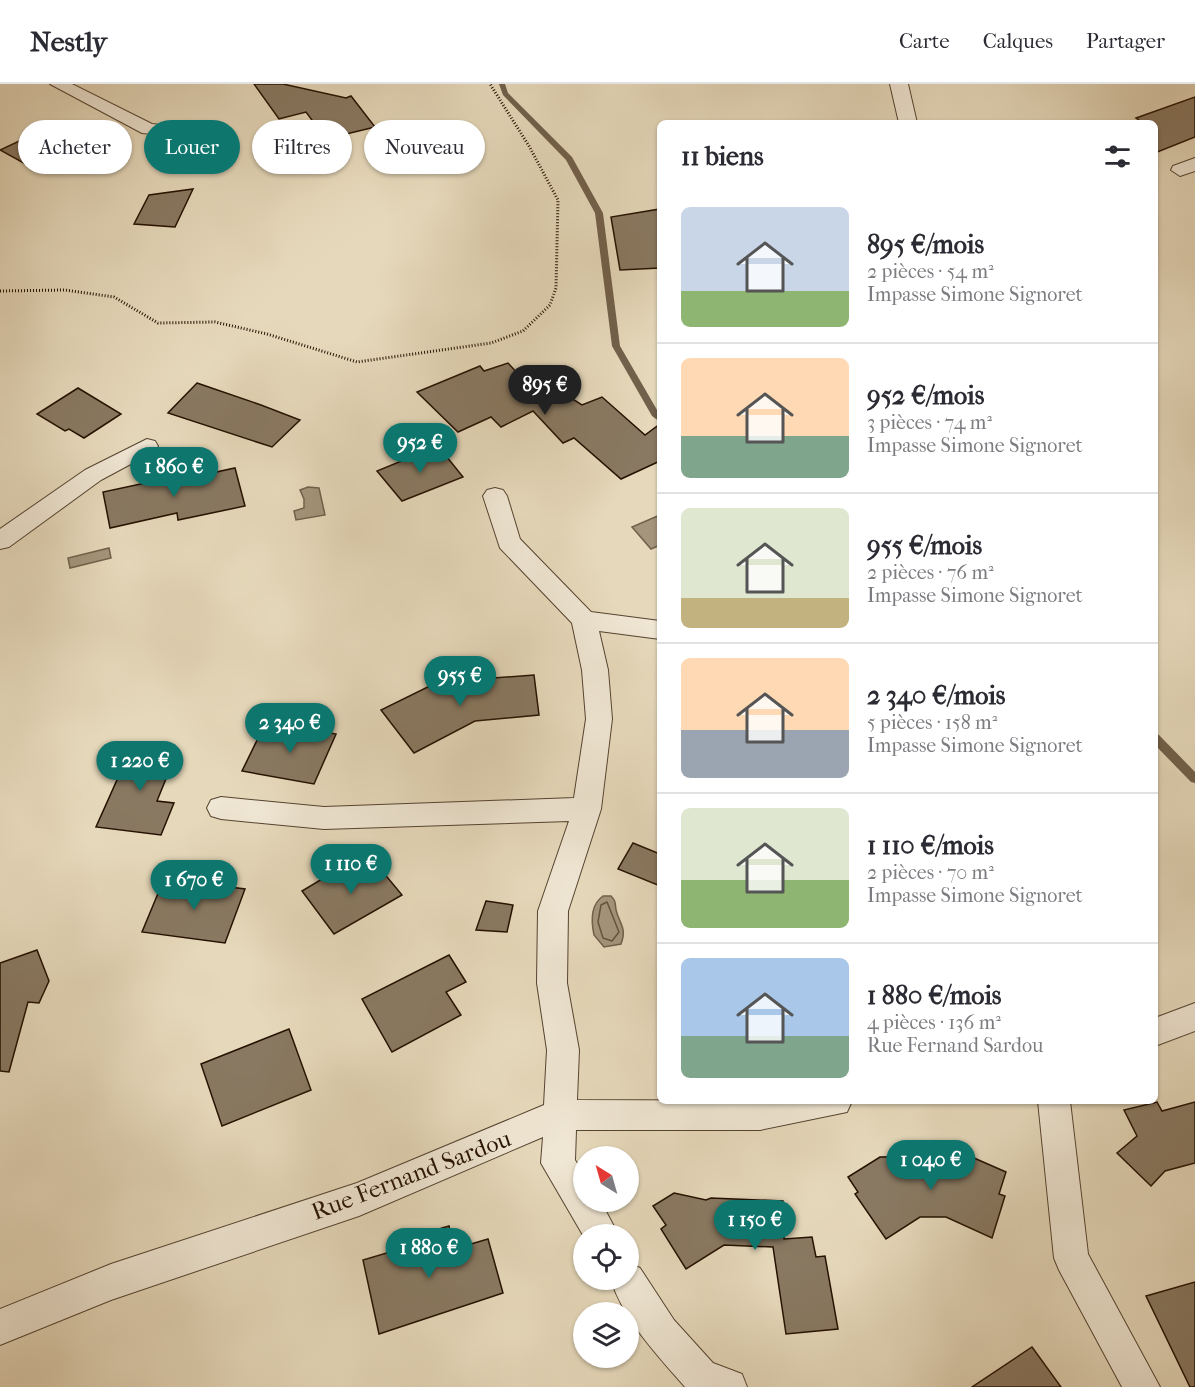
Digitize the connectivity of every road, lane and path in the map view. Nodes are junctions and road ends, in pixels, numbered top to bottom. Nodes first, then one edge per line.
1 (59, 84) edge
2 (490, 84) edge
3 (899, 84) edge
4 (907, 120) edge
5 (144, 127) edge
6 (0, 291) edge
7 (147, 446) dead end
8 (495, 496) dead end
9 (0, 541) edge
10 (584, 620) junction
11 (657, 630) edge
12 (221, 808) dead end
13 (587, 809) junction
14 (1195, 1017) edge
15 (1158, 1031) edge
16 (820, 1104) edge
17 (1054, 1104) edge
18 (558, 1115) junction
19 (595, 1224) edge
20 (634, 1290) edge
21 (0, 1327) edge
22 (729, 1387) edge
23 (1142, 1387) edge

1 - 5 street
2 - 6 path
3 - 4 street
7 - 9 street
8 - 10 street
10 - 11 street
10 - 13 street
12 - 13 street
13 - 18 street
14 - 15 street
16 - 18 street, Rue Fernand Sardou
17 - 23 street
18 - 19 street
18 - 21 street, Rue Fernand Sardou
20 - 22 street

